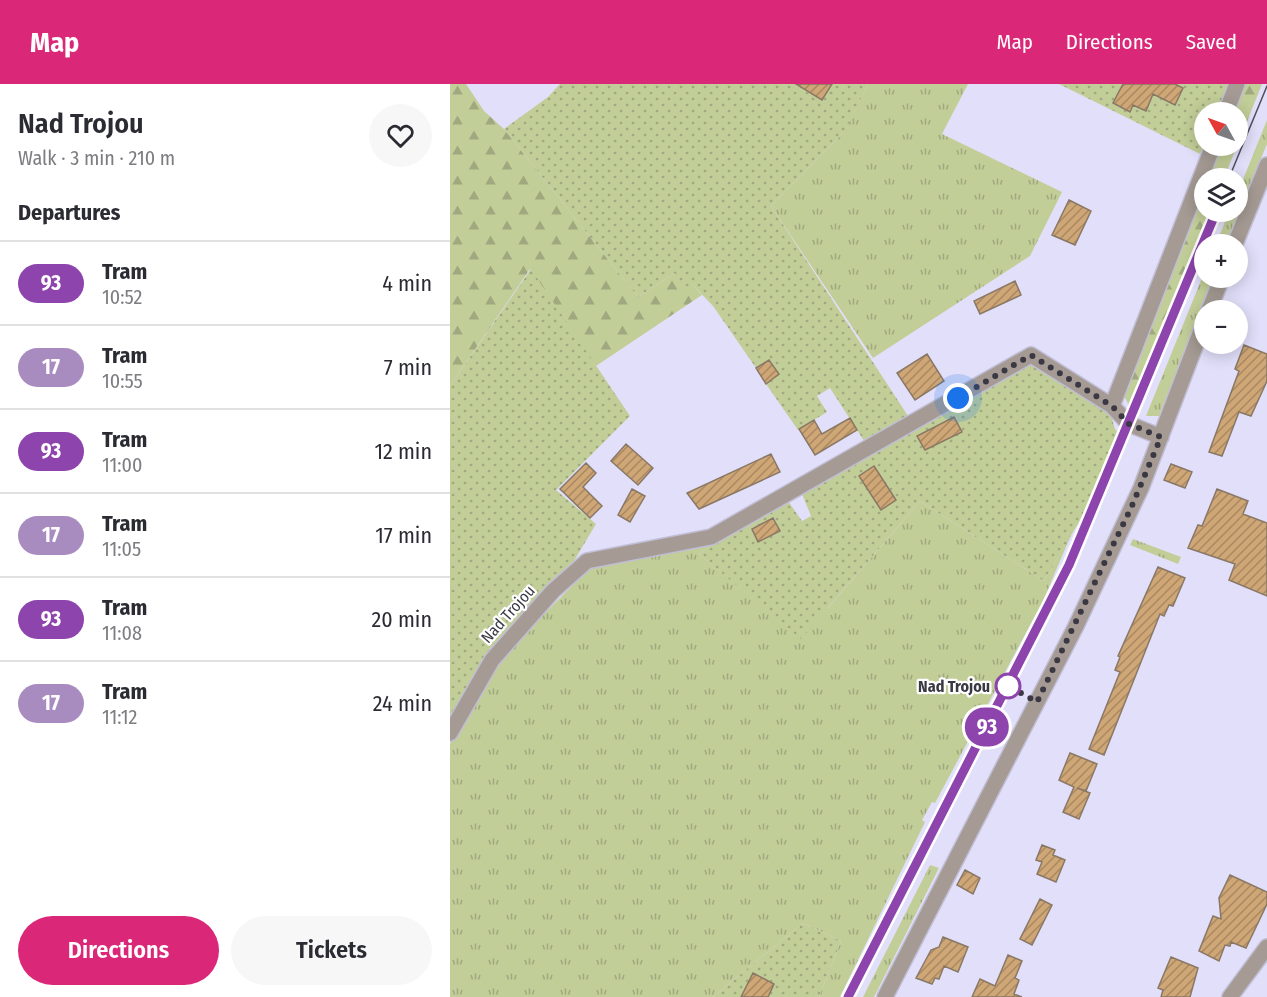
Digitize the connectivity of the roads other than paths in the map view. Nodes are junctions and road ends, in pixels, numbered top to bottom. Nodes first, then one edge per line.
1 (1237, 84) edge
2 (1230, 102) edge
3 (1209, 156) edge
4 (1267, 165) edge
5 (1239, 234) edge
6 (1194, 349) edge
7 (1112, 406) junction
8 (1161, 437) junction
9 (450, 733) edge
10 (1267, 947) edge
11 (885, 997) edge
12 (1230, 997) edge

1 - 2 street
3 - 7 street
4 - 5 street
6 - 8 street
7 - 8 street, Nad Trojou
7 - 9 street, Nad Trojou
8 - 11 street
10 - 12 street

